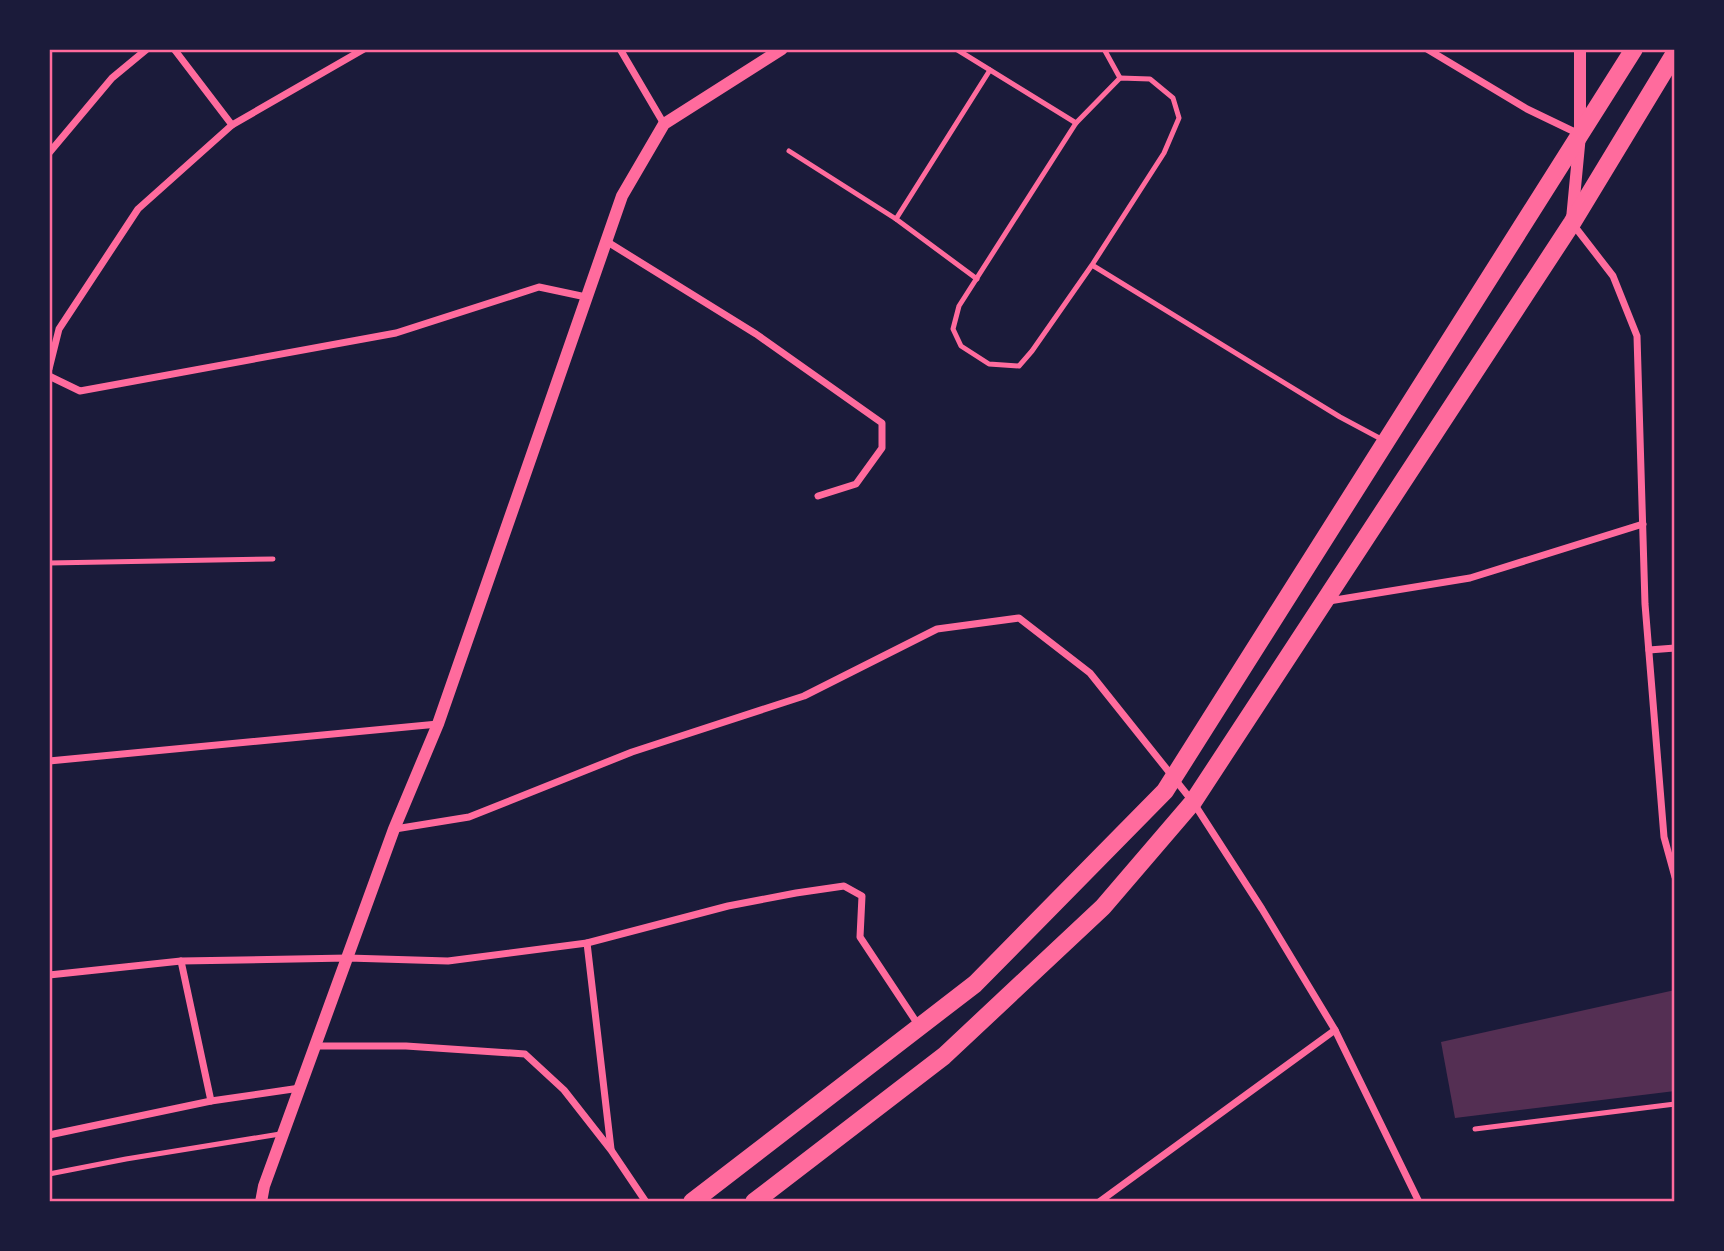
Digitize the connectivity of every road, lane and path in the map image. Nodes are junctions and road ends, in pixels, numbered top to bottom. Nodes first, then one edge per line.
1 (147, 49) edge
2 (174, 49) edge
3 (364, 49) edge
4 (620, 49) edge
5 (782, 49) edge
6 (956, 49) edge
7 (1104, 49) edge
8 (1427, 49) edge
9 (1580, 49) edge
10 (1634, 49) edge
11 (1675, 53) edge
12 (990, 70) junction
13 (1120, 78) junction
14 (1076, 123) junction
15 (664, 124) junction
16 (232, 125) junction
17 (1580, 135) junction
18 (789, 150) dead end
19 (49, 153) edge
20 (896, 219) junction
21 (1572, 223) junction
22 (606, 241) junction
23 (1092, 265) junction
24 (977, 279) junction
25 (586, 297) junction
26 (49, 369) edge
27 (49, 376) edge
28 (1386, 441) junction
29 (818, 496) dead end
30 (1643, 524) junction
31 (273, 559) dead end
32 (49, 563) edge
33 (1325, 602) junction
34 (1675, 648) edge
35 (1649, 650) junction
36 (438, 724) junction
37 (49, 761) edge
38 (1174, 776) junction
39 (1193, 802) junction
40 (394, 829) junction
41 (1675, 877) edge
42 (587, 943) junction
43 (348, 958) junction
44 (181, 961) junction
45 (49, 975) edge
46 (919, 1027) junction
47 (1335, 1030) junction
48 (315, 1046) junction
49 (301, 1088) junction
50 (211, 1101) junction
51 (1675, 1104) edge
52 (1475, 1129) dead end
53 (284, 1133) junction
54 (49, 1135) edge
55 (611, 1150) junction
56 (49, 1174) edge
57 (261, 1202) edge
58 (646, 1202) edge
59 (692, 1202) edge
60 (754, 1202) edge
61 (1099, 1202) edge
62 (1419, 1202) edge

1 - 19 street
2 - 16 street
3 - 16 street
4 - 15 street
5 - 15 street
6 - 12 lane
7 - 13 lane
8 - 17 street
9 - 17 street
10 - 17 main road
11 - 21 main road
12 - 14 lane
12 - 20 lane
13 - 14 lane
13 - 23 lane
14 - 24 lane
15 - 22 street
16 - 26 street
17 - 21 street
17 - 28 main road
18 - 20 lane
20 - 24 lane
21 - 30 street
21 - 33 main road
22 - 25 street
22 - 29 street
23 - 24 lane
23 - 28 lane
25 - 27 street
25 - 36 street
28 - 38 main road
30 - 33 street
30 - 35 street
31 - 32 lane
33 - 39 main road
34 - 35 street
35 - 41 street
36 - 37 street
36 - 40 street
38 - 39 street
38 - 40 street
38 - 46 main road
39 - 47 street
39 - 60 main road
40 - 43 street
42 - 43 street
42 - 46 street
42 - 55 street
43 - 44 street
43 - 48 street
44 - 45 street
44 - 50 street
46 - 59 main road
47 - 61 street
47 - 62 street
48 - 49 street
48 - 55 street
49 - 50 street
49 - 53 street
50 - 54 street
51 - 52 lane
53 - 56 lane
53 - 57 street
55 - 58 street

